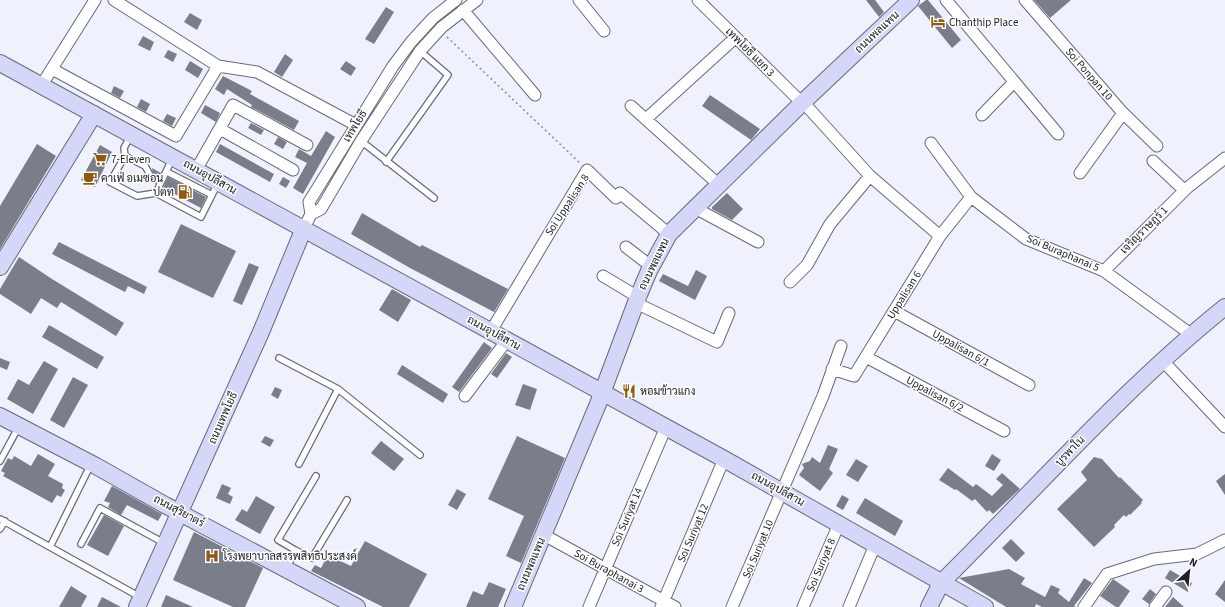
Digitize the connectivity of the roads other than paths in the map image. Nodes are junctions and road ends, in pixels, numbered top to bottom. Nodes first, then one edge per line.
1 (95, 0) edge
2 (114, 0) edge
3 (456, 0) edge
4 (477, 0) edge
5 (579, 0) edge
6 (698, 0) edge
7 (911, 0) edge
8 (946, 0) edge
9 (1025, 0) edge
10 (463, 10) junction
11 (604, 31) dead end
12 (735, 38) junction
13 (411, 42) junction
14 (420, 51) junction
15 (0, 63) edge
16 (218, 66) junction
17 (52, 68) junction
18 (1014, 82) junction
19 (41, 86) junction
20 (535, 95) dead end
21 (802, 103) junction
22 (631, 106) dead end
23 (1123, 113) junction
24 (94, 114) junction
25 (134, 114) junction
26 (982, 115) dead end
27 (646, 120) junction
28 (356, 125) junction
29 (220, 129) junction
30 (128, 133) junction
31 (1058, 134) dead end
32 (361, 141) junction
33 (931, 143) dead end
34 (307, 146) dead end
35 (1157, 146) dead end
36 (124, 156) junction
37 (172, 157) junction
38 (1225, 158) edge
39 (1153, 161) dead end
40 (386, 162) junction
41 (196, 170) junction
42 (293, 170) dead end
43 (167, 172) junction
44 (149, 173) dead end
45 (1080, 173) dead end
46 (870, 176) junction
47 (718, 184) junction
48 (215, 189) junction
49 (1184, 190) junction
50 (156, 193) junction
51 (179, 197) dead end
52 (971, 197) junction
53 (434, 198) dead end
54 (173, 202) junction
55 (696, 208) junction
56 (308, 221) junction
57 (669, 234) junction
58 (940, 236) junction
59 (758, 242) dead end
60 (626, 247) dead end
61 (0, 267) edge
62 (652, 267) junction
63 (1104, 271) junction
64 (603, 276) dead end
65 (790, 282) dead end
66 (637, 300) junction
67 (1224, 310) edge
68 (894, 311) junction
69 (729, 313) dead end
70 (491, 331) junction
71 (1190, 336) junction
72 (507, 340) junction
73 (841, 346) dead end
74 (866, 357) junction
75 (279, 358) dead end
76 (1163, 362) junction
77 (832, 369) junction
78 (1029, 385) dead end
79 (338, 389) junction
80 (602, 393) junction
81 (465, 396) dead end
82 (0, 416) edge
83 (19, 426) junction
84 (666, 427) junction
85 (1225, 427) edge
86 (1004, 431) dead end
87 (420, 455) dead end
88 (724, 459) junction
89 (0, 461) edge
90 (91, 463) junction
91 (299, 464) dead end
92 (316, 476) dead end
93 (782, 491) junction
94 (347, 500) dead end
95 (181, 512) junction
96 (2, 520) edge
97 (839, 524) junction
98 (0, 529) edge
99 (544, 535) junction
100 (1225, 540) edge
101 (81, 544) dead end
102 (166, 544) junction
103 (876, 545) junction
104 (50, 547) junction
105 (295, 550) junction
106 (286, 568) junction
107 (605, 569) junction
108 (941, 583) junction
109 (1166, 592) dead end
110 (140, 602) edge
111 (662, 604) edge
112 (357, 607) edge
113 (513, 607) edge
114 (589, 607) edge
115 (675, 607) edge
116 (732, 607) edge
117 (803, 607) edge
118 (849, 607) edge
119 (929, 607) edge
120 (985, 607) edge
121 (1084, 607) edge
122 (1155, 607) edge

1 - 17 street
2 - 16 street
3 - 13 street, เทพโยธี
4 - 10 street, เทพโยธี
5 - 11 street
6 - 12 street, เทพโยธี แยก 3
7 - 21 street, ถนนพลแพน
8 - 18 street
9 - 23 street, Soi Ponpan 10
10 - 14 street, เทพโยธี
10 - 20 street
12 - 21 street, เทพโยธี แยก 3
12 - 27 street
13 - 14 street
13 - 28 street, เทพโยธี
14 - 32 street, เทพโยธี
14 - 40 lane
15 - 19 street, ถนนอุปลีสาน
16 - 25 street
16 - 28 street
17 - 19 street
17 - 25 street
18 - 26 street
18 - 31 street
19 - 24 street, ถนนอุปลีสาน
21 - 46 street, เทพโยธี แยก 3
21 - 47 street, ถนนพลแพน
22 - 27 street
23 - 35 street, Soi Ponpan 10
23 - 45 street
24 - 30 street, ถนนอุปลีสาน
24 - 61 street
25 - 30 street
27 - 47 street
28 - 56 street, เทพโยธี
29 - 34 street
29 - 41 street
29 - 42 street
30 - 36 lane
30 - 37 street, ถนนอุปลีสาน
32 - 40 lane
32 - 56 street, เทพโยธี
33 - 52 street, Soi Buraphanai 5
36 - 44 lane
36 - 50 lane
37 - 41 street, ถนนอุปลีสาน
37 - 43 lane
38 - 49 street, เจริญราษฎร์ 1
39 - 49 street
40 - 53 lane
41 - 48 street, ถนนอุปลีสาน
43 - 48 lane
43 - 50 lane
46 - 58 street, เทพโยธี แยก 3
46 - 65 street
47 - 55 street, ถนนพลแพน
48 - 54 lane
48 - 56 street, ถนนอุปลีสาน
49 - 63 street, เจริญราษฎร์ 1
50 - 54 lane
51 - 54 lane
52 - 58 street, Uppalisan 6
52 - 63 street, Soi Buraphanai 5
55 - 57 street, ถนนพลแพน
55 - 59 street
56 - 70 street, ถนนอุปลีสาน
56 - 95 street, ถนนเทพโยธี
57 - 62 street, ถนนพลแพน
57 - 70 street, Soi Uppalisan 8
58 - 68 street, Uppalisan 6
60 - 62 street
62 - 66 street, ถนนพลแพน
63 - 71 street, Soi Buraphanai 5
64 - 66 street
66 - 69 street
66 - 80 street, ถนนพลแพน
67 - 71 street, บูรพาใน
68 - 74 street, Uppalisan 6
68 - 78 street, Uppalisan 6/1
70 - 72 street, ถนนอุปลีสาน
71 - 76 street, บูรพาใน
72 - 80 street, ถนนอุปลีสาน
72 - 81 street
73 - 77 street
74 - 77 street, Uppalisan 6
74 - 86 street, Uppalisan 6/2
75 - 79 lane
76 - 85 street
76 - 108 street, บูรพาใน
77 - 93 street
79 - 87 lane
79 - 91 lane
80 - 84 street, ถนนอุปลีสาน
80 - 99 street, ถนนพลแพน
82 - 83 street, ถนนสุริยาตร์
83 - 89 lane
83 - 90 street, ถนนสุริยาตร์
84 - 88 street, ถนนอุปลีสาน
84 - 107 street, Soi Suriyat 14
88 - 93 street, ถนนอุปลีสาน
88 - 111 street, Soi Suriyat 12
90 - 95 street, ถนนสุริยาตร์
90 - 104 lane
92 - 105 lane
93 - 97 street, ถนนอุปลีสาน
93 - 116 street, Soi Suriyat 10
94 - 105 lane
95 - 102 street, ถนนเทพโยธี
95 - 106 street, ถนนสุริยาตร์
96 - 98 lane
96 - 104 lane
97 - 103 street, ถนนอุปลีสาน
97 - 117 street, Soi Suriyat 8
99 - 107 street, Soi Buraphanai 3
99 - 113 street, ถนนพลแพน
100 - 121 street
101 - 102 lane
102 - 110 street, ถนนเทพโยธี
103 - 108 street, ถนนอุปลีสาน
103 - 118 street
104 - 110 lane
105 - 106 lane
106 - 112 street, ถนนสุริยาตร์
107 - 111 street, Soi Buraphanai 3
107 - 114 street, Soi Suriyat 14
108 - 119 street, บูรพาใน
108 - 120 street, ถนนอุปลีสาน
109 - 122 street
111 - 115 street, Soi Buraphanai 3

